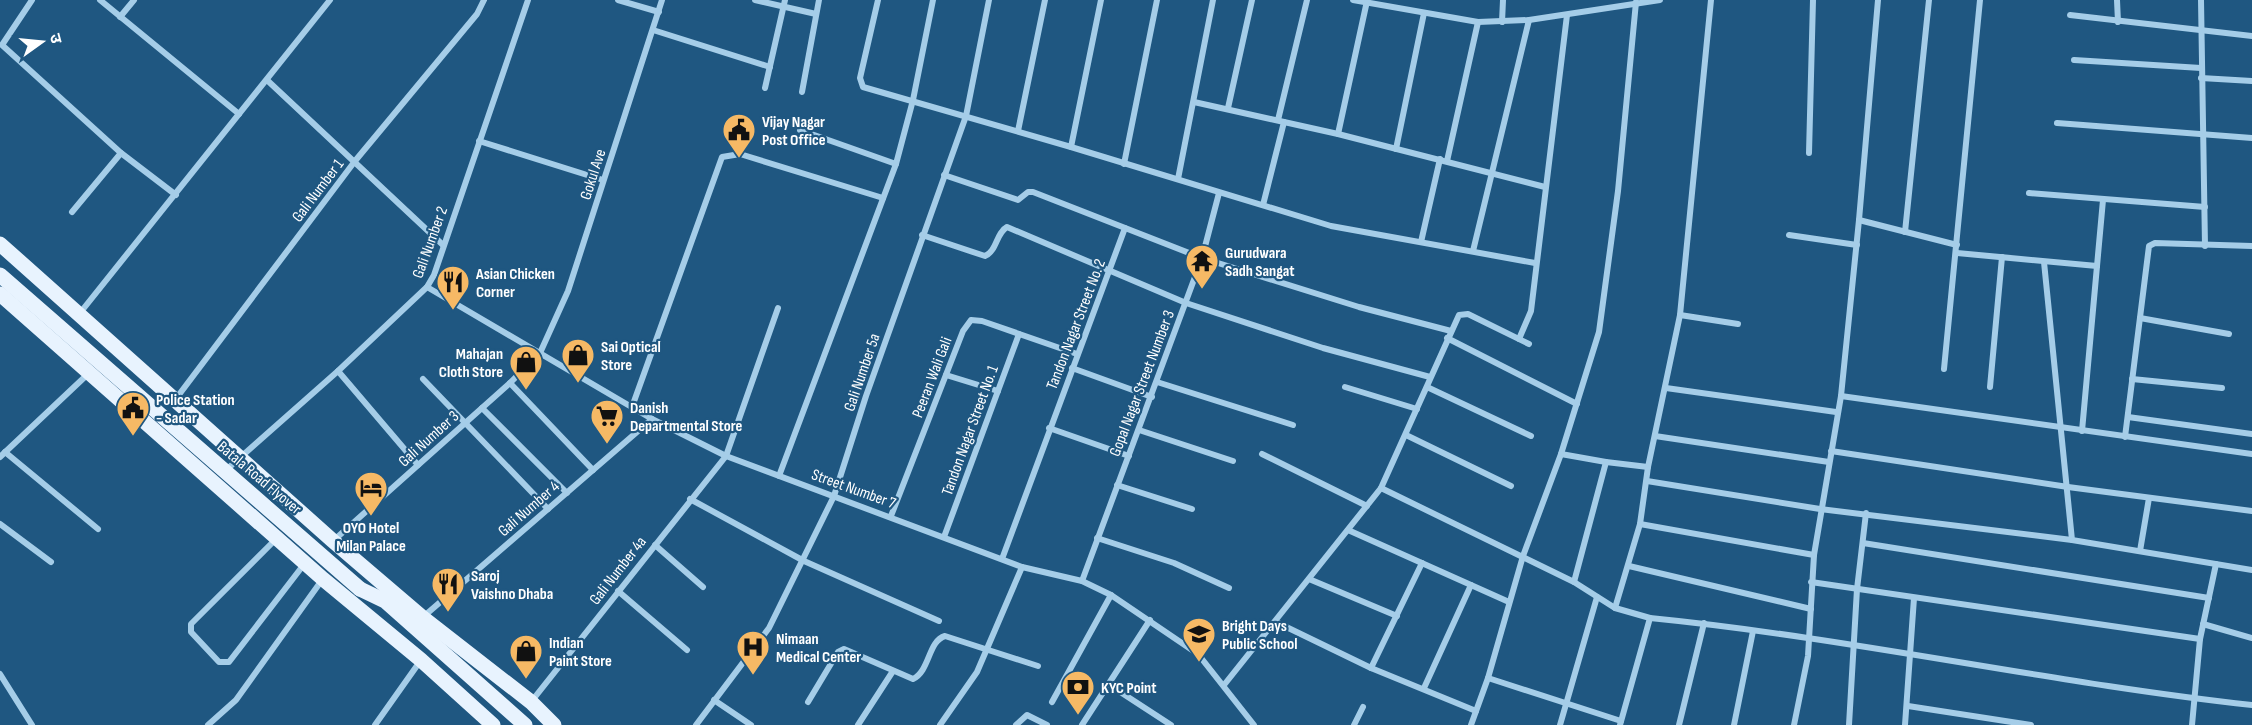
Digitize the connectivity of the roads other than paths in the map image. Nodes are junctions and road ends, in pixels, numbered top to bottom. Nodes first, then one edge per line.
1 (32, 0) edge
2 (100, 0) edge
3 (134, 0) edge
4 (330, 0) edge
5 (484, 0) edge
6 (528, 0) edge
7 (618, 0) edge
8 (662, 0) edge
9 (755, 0) edge
10 (819, 0) edge
11 (878, 0) edge
12 (933, 0) edge
13 (989, 0) edge
14 (1045, 0) edge
15 (1101, 0) edge
16 (1157, 0) edge
17 (1213, 0) edge
18 (1252, 0) edge
19 (1307, 0) edge
20 (1353, 0) edge
21 (1503, 0) edge
22 (1605, 0) edge
23 (1660, 0) edge
24 (1711, 0) edge
25 (1813, 0) edge
26 (1878, 0) edge
27 (1929, 0) edge
28 (1980, 0) edge
29 (2117, 0) edge
30 (2201, 0) edge
31 (1367, 1) edge
32 (1636, 2) junction
33 (784, 3) edge
34 (1604, 8) junction
35 (659, 12) junction
36 (1424, 13) junction
37 (816, 14) junction
38 (1568, 15) junction
39 (2070, 15) dead end
40 (120, 17) junction
41 (1529, 20) junction
42 (1478, 22) junction
43 (1502, 22) junction
44 (2118, 22) junction
45 (653, 30) junction
46 (2202, 32) junction
47 (2252, 36) edge
48 (1, 46) edge
49 (2074, 60) dead end
50 (770, 67) junction
51 (2201, 68) junction
52 (2201, 78) junction
53 (268, 81) junction
54 (2252, 81) edge
55 (765, 88) dead end
56 (802, 92) dead end
57 (913, 100) junction
58 (1194, 102) junction
59 (1228, 108) junction
60 (239, 114) junction
61 (966, 116) junction
62 (1281, 121) junction
63 (2057, 123) dead end
64 (800, 130) dead end
65 (1018, 131) junction
66 (1338, 134) junction
67 (2203, 135) junction
68 (2252, 138) edge
69 (479, 141) junction
70 (1071, 147) junction
71 (1396, 149) junction
72 (121, 153) junction
73 (1809, 153) dead end
74 (1444, 160) junction
75 (355, 161) junction
76 (896, 164) junction
77 (1124, 164) junction
78 (1491, 174) junction
79 (944, 175) junction
80 (1178, 179) junction
81 (603, 180) junction
82 (1545, 187) junction
83 (1219, 193) junction
84 (2029, 193) dead end
85 (176, 195) junction
86 (883, 198) junction
87 (2103, 200) junction
88 (1263, 205) junction
89 (2205, 207) junction
90 (72, 213) dead end
91 (1859, 220) junction
92 (1125, 228) junction
93 (1905, 232) junction
94 (922, 235) junction
95 (1789, 235) dead end
96 (1421, 242) junction
97 (0, 244) edge
98 (443, 245) junction
99 (1857, 245) junction
100 (1957, 245) junction
101 (2205, 246) junction
102 (2252, 246) edge
103 (1473, 251) junction
104 (1957, 253) junction
105 (2002, 257) junction
106 (1202, 258) junction
107 (2044, 262) junction
108 (1535, 263) junction
109 (2097, 266) junction
110 (1111, 270) junction
111 (0, 275) edge
112 (427, 287) junction
113 (0, 294) edge
114 (1186, 303) junction
115 (778, 308) dead end
116 (80, 313) junction
117 (1680, 315) junction
118 (2140, 318) junction
119 (1738, 324) dead end
120 (1451, 330) junction
121 (1019, 334) junction
122 (2229, 334) dead end
123 (1447, 338) junction
124 (1519, 339) junction
125 (1529, 344) dead end
126 (540, 352) junction
127 (1077, 354) junction
128 (1072, 368) junction
129 (1944, 369) dead end
130 (338, 371) junction
131 (89, 373) junction
132 (946, 375) junction
133 (1430, 377) junction
134 (423, 379) dead end
135 (2132, 379) junction
136 (1157, 382) junction
137 (510, 383) junction
138 (1345, 387) dead end
139 (1426, 387) junction
140 (1990, 387) dead end
141 (2222, 387) dead end
142 (1666, 388) junction
143 (998, 391) junction
144 (1841, 396) junction
145 (1152, 397) junction
146 (175, 400) junction
147 (1577, 404) junction
148 (632, 407) junction
149 (482, 408) junction
150 (1417, 409) junction
151 (1836, 412) junction
152 (2128, 417) junction
153 (652, 419) junction
154 (464, 424) junction
155 (1293, 425) dead end
156 (2059, 425) junction
157 (1049, 428) junction
158 (1139, 430) junction
159 (2082, 431) junction
160 (2252, 434) edge
161 (1406, 435) junction
162 (1531, 436) dead end
163 (1655, 436) junction
164 (2125, 437) junction
165 (1831, 451) junction
166 (3, 454) edge
167 (1262, 454) dead end
168 (1561, 454) junction
169 (2252, 454) edge
170 (238, 456) junction
171 (726, 456) junction
172 (1129, 456) junction
173 (1233, 461) dead end
174 (1606, 462) junction
175 (1829, 462) junction
176 (418, 465) junction
177 (1648, 467) junction
178 (594, 470) junction
179 (779, 476) junction
180 (1647, 482) junction
181 (213, 483) junction
182 (1118, 485) junction
183 (1511, 486) dead end
184 (2068, 487) junction
185 (1381, 488) junction
186 (567, 493) junction
187 (834, 496) junction
188 (2149, 498) junction
189 (690, 499) junction
190 (1367, 506) junction
191 (1192, 508) dead end
192 (548, 509) junction
193 (1820, 509) junction
194 (2252, 511) edge
195 (1866, 513) junction
196 (891, 516) junction
197 (0, 524) edge
198 (1640, 524) junction
199 (98, 529) dead end
200 (1348, 530) junction
201 (944, 537) junction
202 (1097, 538) junction
203 (277, 539) junction
204 (2072, 540) junction
205 (333, 541) junction
206 (1863, 543) junction
207 (655, 545) junction
208 (2140, 551) junction
209 (1814, 555) junction
210 (1523, 556) junction
211 (1002, 559) junction
212 (804, 561) junction
213 (51, 562) dead end
214 (305, 563) junction
215 (1422, 563) junction
216 (2216, 564) junction
217 (1629, 566) junction
218 (1022, 567) junction
219 (2252, 570) edge
220 (323, 579) junction
221 (1309, 579) junction
222 (1082, 581) junction
223 (1574, 582) junction
224 (1811, 582) junction
225 (1471, 585) junction
226 (703, 587) dead end
227 (1229, 588) dead end
228 (360, 589) junction
229 (1857, 589) junction
230 (618, 591) junction
231 (1110, 596) junction
232 (1597, 597) junction
233 (1914, 598) junction
234 (2209, 598) junction
235 (1509, 602) junction
236 (1615, 608) junction
237 (1811, 609) junction
238 (1397, 616) junction
239 (423, 618) junction
240 (1650, 618) junction
241 (1150, 620) junction
242 (939, 621) dead end
243 (1276, 622) junction
244 (1704, 623) junction
245 (2203, 624) junction
246 (1753, 631) junction
247 (2252, 638) edge
248 (2200, 639) junction
249 (1809, 640) junction
250 (1853, 646) junction
251 (988, 648) junction
252 (687, 650) dead end
253 (1910, 652) junction
254 (422, 660) junction
255 (1038, 666) dead end
256 (1371, 668) junction
257 (893, 671) junction
258 (0, 674) edge
259 (1488, 678) junction
260 (1108, 684) junction
261 (1224, 685) junction
262 (1424, 688) junction
263 (2193, 699) junction
264 (714, 700) junction
265 (531, 702) junction
266 (808, 702) dead end
267 (1052, 702) dead end
268 (1567, 702) junction
269 (2252, 705) edge
270 (1908, 706) junction
271 (1363, 707) dead end
272 (1476, 711) junction
273 (1620, 723) edge
274 (32, 725) edge
275 (208, 725) edge
276 (375, 725) edge
277 (493, 725) edge
278 (507, 725) edge
279 (525, 725) edge
280 (554, 725) edge
281 (696, 725) edge
282 (751, 725) edge
283 (858, 725) edge
284 (940, 725) edge
285 (1016, 725) edge
286 (1047, 725) edge
287 (1082, 725) edge
288 (1171, 725) edge
289 (1254, 725) edge
290 (1354, 725) edge
291 (1471, 725) edge
292 (1560, 725) edge
293 (1679, 725) edge
294 (1734, 725) edge
295 (1794, 725) edge
296 (1849, 725) edge
297 (1905, 725) edge
298 (2031, 725) edge
299 (2192, 725) edge

1 - 48 street
2 - 40 street
3 - 40 street
4 - 53 street
5 - 75 street, Gali Number 1
6 - 69 street, Gali Number 2
7 - 35 street
8 - 35 street, Gokul Ave
9 - 33 street
10 - 37 street
11 - 57 street
12 - 57 street
13 - 61 street, Gali Number 5a
14 - 65 street
15 - 70 street
16 - 77 street
17 - 58 street
18 - 59 street
19 - 62 street
20 - 31 street
21 - 43 street
22 - 34 street
23 - 32 street
24 - 117 street
25 - 73 street
26 - 91 street
27 - 93 street
28 - 100 street
29 - 44 street
30 - 46 street
31 - 36 street
31 - 66 street
32 - 34 street
32 - 147 street
33 - 37 street
33 - 50 street
34 - 38 street
35 - 45 street, Gokul Ave
36 - 42 street
36 - 71 street
37 - 56 street
38 - 41 street
38 - 82 street
39 - 44 street
40 - 60 street
41 - 43 street
41 - 78 street
42 - 43 street
42 - 74 street
44 - 46 street
45 - 50 street
45 - 81 street, Gokul Ave
46 - 47 street
46 - 51 street
48 - 72 street
49 - 51 street
50 - 55 street
51 - 52 street
52 - 54 street
52 - 67 street
53 - 60 street
53 - 75 street
57 - 61 street
57 - 76 street
58 - 59 street
58 - 80 street
59 - 62 street
60 - 85 street
61 - 65 street
61 - 79 street, Gali Number 5a
62 - 66 street
62 - 88 street
63 - 67 street
64 - 76 street
65 - 70 street
66 - 71 street
67 - 68 street
67 - 89 street
69 - 81 street
69 - 98 street, Gali Number 2
70 - 77 street
71 - 74 street
72 - 85 street
72 - 90 street
74 - 78 street
74 - 96 street
75 - 98 street
75 - 146 street, Gali Number 1
76 - 86 street
77 - 80 street
78 - 82 street
78 - 103 street
79 - 92 street
79 - 94 street, Gali Number 5a
80 - 83 street
81 - 126 street, Gokul Ave
82 - 108 street
83 - 88 street
83 - 106 street, Gopal Nagar Street Number 3
84 - 87 street
85 - 116 street
86 - 148 street
86 - 179 street
87 - 89 street
87 - 109 street
88 - 96 street
89 - 101 street
91 - 93 street
91 - 99 street
92 - 106 street
92 - 110 street, Tandon Nagar Street No. 2
93 - 100 street
94 - 110 street
94 - 187 street, Gali Number 5a
95 - 99 street
96 - 103 street
97 - 116 main road
98 - 112 street, Gali Number 2
99 - 144 street
100 - 104 street
101 - 102 street
101 - 118 street
103 - 108 street
104 - 105 street
104 - 129 street
105 - 107 street
105 - 140 street
106 - 114 street, Gopal Nagar Street Number 3
106 - 120 street
107 - 109 street
107 - 156 street
108 - 124 street
109 - 159 street
110 - 114 street
110 - 127 street, Tandon Nagar Street No. 2
111 - 228 main road, Batala Road Flyover, bridge
112 - 126 street, Street Number 7
112 - 130 street, Gali Number 2
113 - 131 main road
114 - 133 street
114 - 136 street, Gopal Nagar Street Number 3
115 - 171 street
116 - 146 main road
117 - 119 street
117 - 142 street
118 - 122 street
118 - 135 street
120 - 123 street
120 - 124 street
121 - 127 street, Peeran Wali Gali
121 - 132 street, Peeran Wali Gali
121 - 143 street, Tandon Nagar Street No. 1
123 - 133 street
123 - 147 street
124 - 125 street
126 - 137 street, Gali Number 3
126 - 148 street, Street Number 7
127 - 128 street, Tandon Nagar Street No. 2
128 - 145 street
128 - 157 street, Tandon Nagar Street No. 2
130 - 170 street, Gali Number 2
130 - 176 street
131 - 166 street
131 - 181 main road
132 - 143 street
132 - 196 street, Peeran Wali Gali
133 - 139 street
134 - 154 street
135 - 141 street
135 - 152 street
136 - 145 street, Gopal Nagar Street Number 3
136 - 155 street
137 - 149 street, Gali Number 3
137 - 178 street
138 - 150 street
139 - 150 street
139 - 162 street
142 - 151 street
142 - 163 street
143 - 201 street, Tandon Nagar Street No. 1
144 - 151 street
144 - 156 street
145 - 158 street, Gopal Nagar Street Number 3
146 - 170 main road
147 - 168 street
148 - 153 street, Street Number 7
149 - 154 street, Gali Number 3
149 - 186 street
150 - 161 street
151 - 165 street
152 - 160 street
152 - 164 street
153 - 171 street, Street Number 7
153 - 178 street, Gali Number 4
154 - 176 street, Gali Number 3
154 - 192 street
156 - 159 street
156 - 184 street
157 - 172 street
157 - 211 street, Tandon Nagar Street No. 2
158 - 172 street, Gopal Nagar Street Number 3
158 - 173 street
159 - 164 street
161 - 183 street
161 - 185 street
163 - 175 street
163 - 177 street
164 - 169 street
165 - 175 street
165 - 184 street
166 - 199 street
167 - 190 street
168 - 174 street
168 - 210 street
170 - 181 street, Gali Number 2
170 - 205 main road
171 - 179 street, Street Number 7
171 - 189 street, Gali Number 4a
172 - 182 street, Gopal Nagar Street Number 3
174 - 177 street
174 - 223 street
175 - 193 street
176 - 205 street, Gali Number 3
177 - 180 street
178 - 186 street, Gali Number 4
179 - 187 street, Street Number 7
180 - 193 street
180 - 198 street
181 - 203 main road
182 - 191 street
182 - 202 street, Gopal Nagar Street Number 3
184 - 188 street
184 - 204 street
185 - 190 street
185 - 210 street
186 - 192 street, Gali Number 4
187 - 196 street, Street Number 7
187 - 212 street, Gali Number 5a
188 - 194 street
188 - 208 street
189 - 207 street, Gali Number 4a
189 - 212 street
190 - 200 street
192 - 239 street, Gali Number 4
193 - 195 street
193 - 209 street
195 - 204 street
195 - 206 street
196 - 201 street, Street Number 7
197 - 213 street
198 - 209 street
198 - 217 street
200 - 215 street
200 - 221 street
201 - 211 street, Street Number 7
202 - 222 street, Gopal Nagar Street Number 3
202 - 227 street
203 - 214 main road
203 - 214 street
204 - 208 street
205 - 239 main road
206 - 229 street
206 - 234 street
207 - 226 street
207 - 230 street, Gali Number 4a
208 - 216 street
209 - 224 street
210 - 223 street
210 - 235 street
211 - 218 street, Street Number 7
212 - 242 street
212 - 264 street, Gali Number 5a
214 - 220 main road
215 - 225 street
215 - 238 street
216 - 219 street
216 - 234 street
217 - 236 street
217 - 237 street
218 - 222 street, Street Number 7
218 - 251 street
220 - 254 main road
220 - 275 street
221 - 238 street
221 - 243 street
222 - 231 street, Street Number 7
223 - 232 street
224 - 229 street
224 - 237 street
225 - 235 street
225 - 262 street
228 - 278 main road, Batala Road Flyover
228 - 279 main road, Batala Road Flyover
229 - 233 street
229 - 250 street
230 - 252 street
230 - 265 street, Gali Number 4a
231 - 241 street, Street Number 7
231 - 267 street
232 - 236 street
232 - 268 street
233 - 248 street
233 - 253 street
234 - 245 street
235 - 259 street
236 - 240 street
237 - 249 street
238 - 256 street
239 - 265 main road
240 - 244 street
240 - 273 street
241 - 260 street
241 - 261 street, Street Number 7
243 - 256 street
243 - 261 street
244 - 246 street
244 - 293 street
245 - 247 street
245 - 248 street
246 - 249 street
246 - 294 street
248 - 263 street
249 - 250 street
249 - 295 street
250 - 253 street
250 - 296 street
251 - 255 street
251 - 257 street
251 - 284 street
253 - 263 street
253 - 270 street
254 - 276 street
254 - 277 main road
256 - 262 street
257 - 266 street
257 - 283 street
258 - 274 street
259 - 268 street
259 - 272 street
260 - 287 street
260 - 288 street
261 - 289 street, Street Number 7
262 - 272 street
263 - 269 street
263 - 299 street
264 - 281 street, Gali Number 5a
264 - 282 street
265 - 280 main road
268 - 273 street
268 - 292 street
270 - 297 street
270 - 298 street
271 - 290 street
272 - 291 street
285 - 286 street

